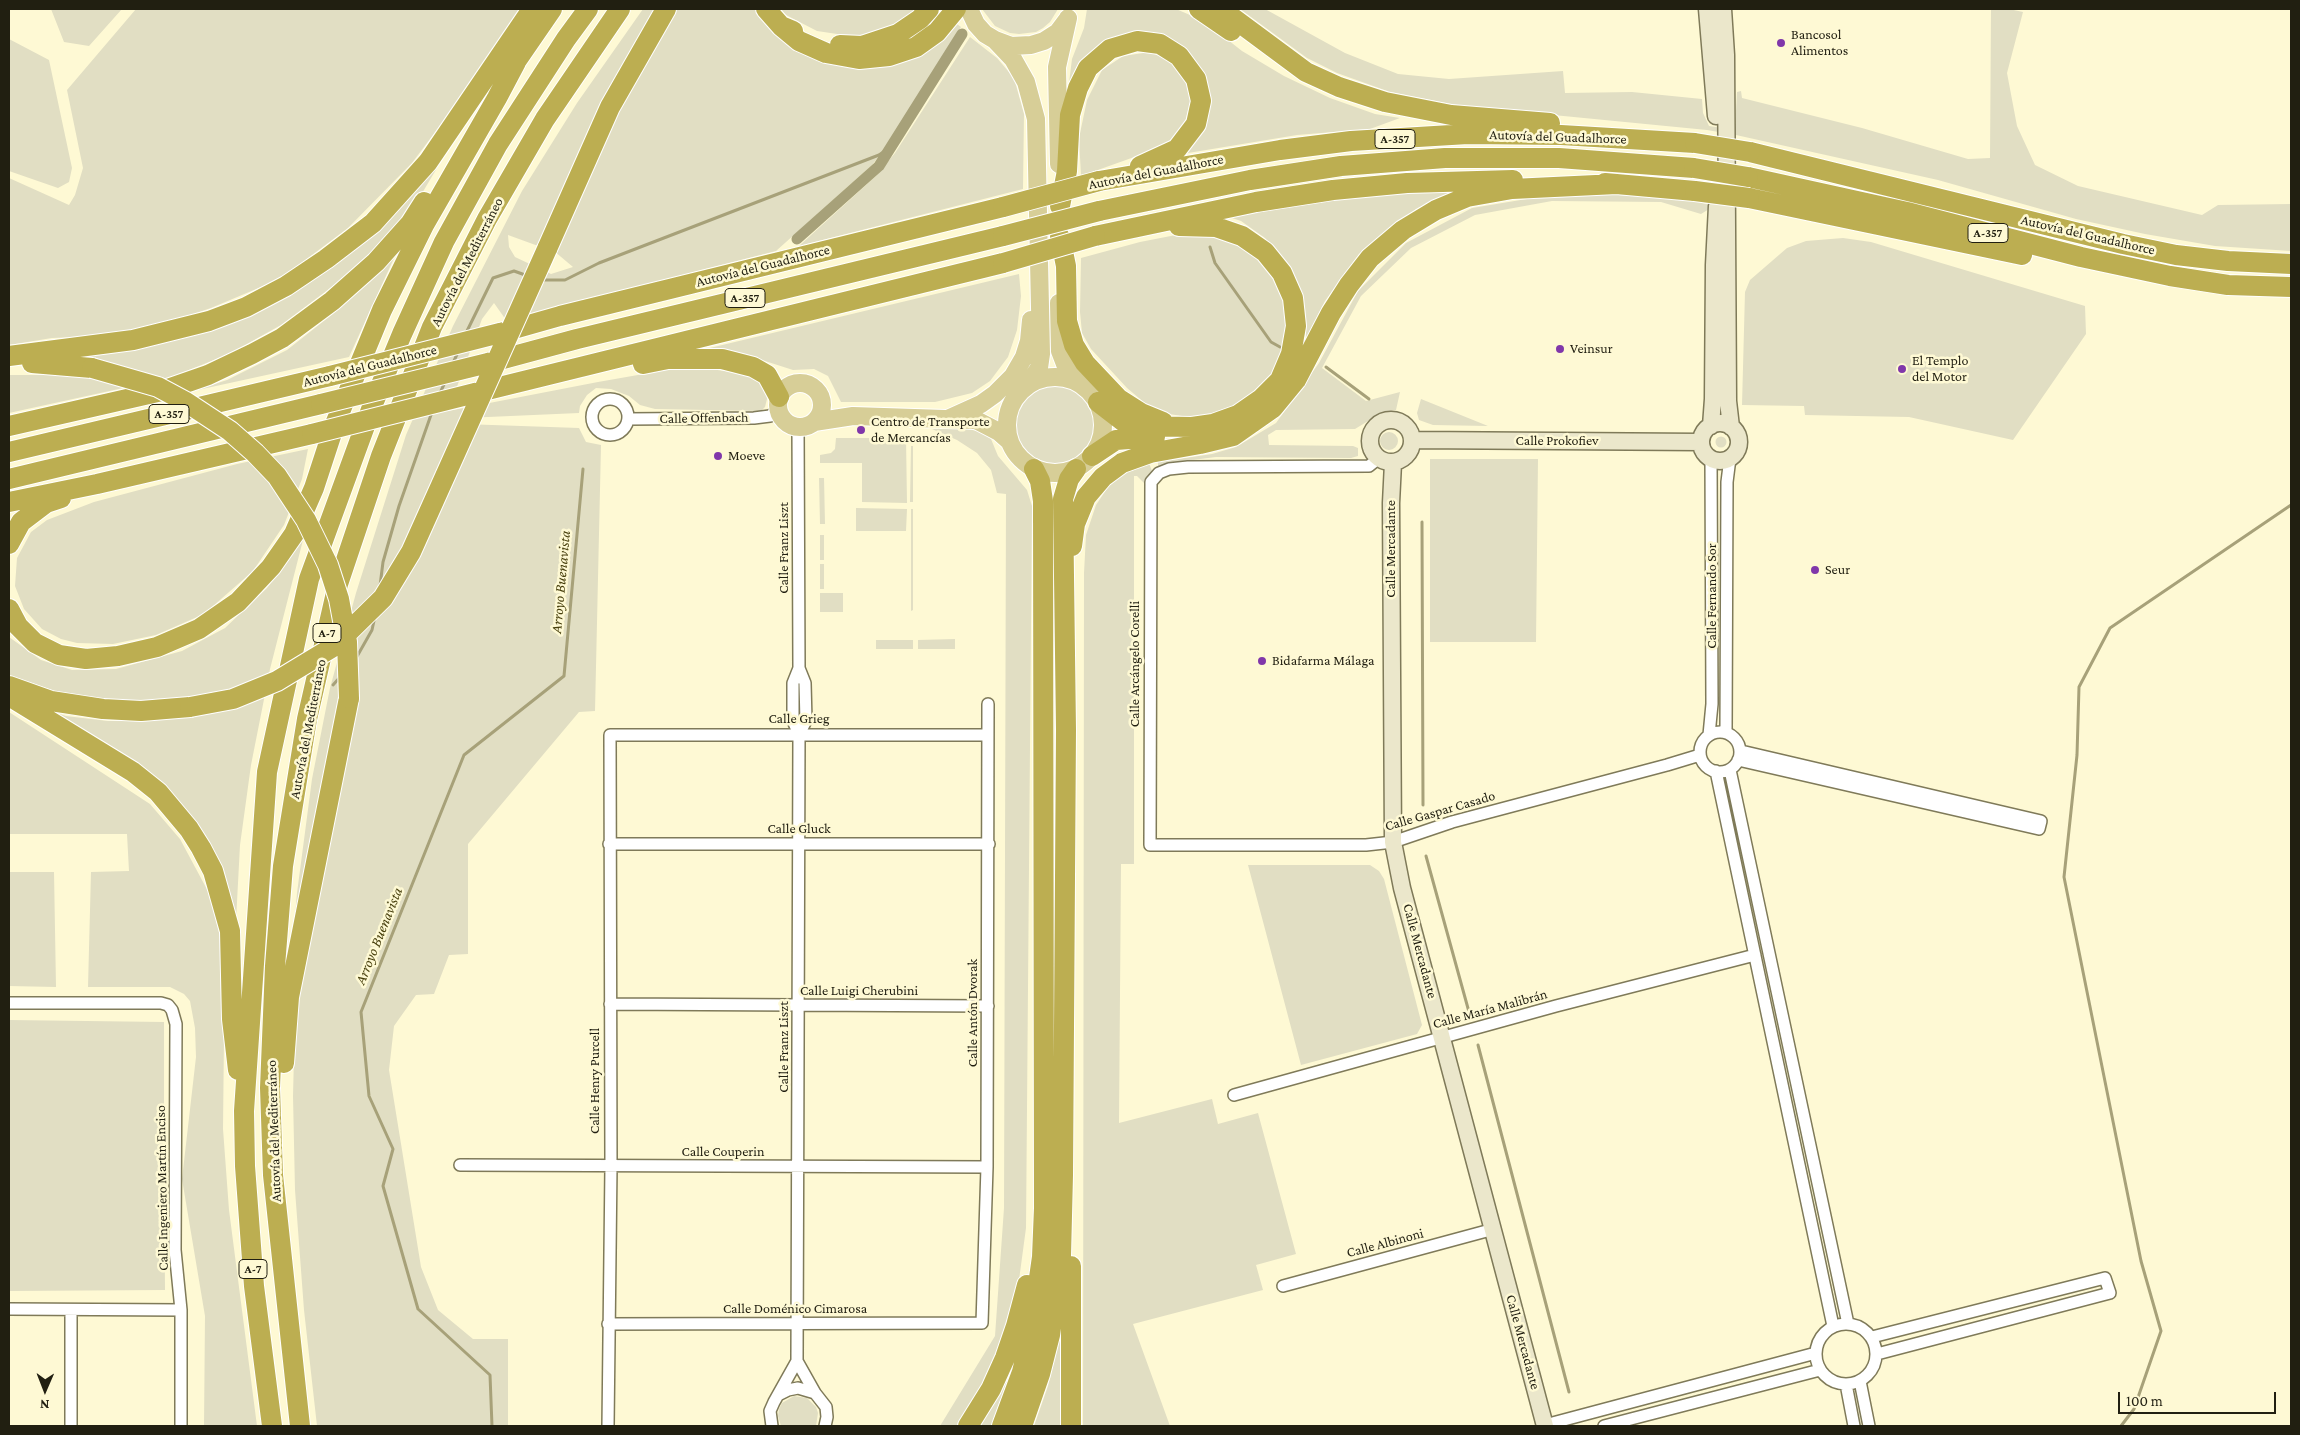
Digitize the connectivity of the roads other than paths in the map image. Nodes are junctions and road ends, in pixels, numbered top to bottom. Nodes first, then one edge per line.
1 (532, 9) edge
2 (552, 9) edge
3 (588, 9) edge
4 (620, 9) edge
5 (666, 9) edge
6 (766, 9) edge
7 (929, 9) edge
8 (956, 9) edge
9 (969, 9) edge
10 (1199, 9) edge
11 (1221, 9) edge
12 (1707, 9) edge
13 (1723, 9) edge
14 (1070, 13) edge
15 (781, 26) junction
16 (995, 40) junction
17 (516, 62) junction
18 (1306, 72) junction
19 (1695, 144) junction
20 (1722, 166) junction
21 (1099, 181) junction
22 (1617, 184) junction
23 (1060, 206) junction
24 (1038, 211) junction
25 (1095, 239) junction
26 (1055, 244) junction
27 (2291, 264) edge
28 (2228, 285) junction
29 (2291, 287) edge
30 (9, 356) edge
31 (9, 365) edge
32 (538, 377) junction
33 (1078, 382) junction
34 (1029, 383) junction
35 (1015, 396) junction
36 (821, 398) junction
37 (1098, 402) junction
38 (779, 403) junction
39 (853, 416) junction
40 (950, 418) junction
41 (628, 419) dead end
42 (1255, 422) junction
43 (806, 425) junction
44 (9, 426) edge
45 (1711, 426) junction
46 (1192, 427) junction
47 (1731, 427) junction
48 (1008, 440) junction
49 (1413, 440) junction
50 (1701, 442) junction
51 (9, 452) edge
52 (1092, 456) junction
53 (1710, 458) junction
54 (1730, 458) junction
55 (1386, 461) junction
56 (1034, 468) junction
57 (1076, 468) junction
58 (9, 479) edge
59 (97, 484) junction
60 (9, 502) edge
61 (9, 544) edge
62 (9, 609) edge
63 (1065, 632) junction
64 (9, 686) edge
65 (9, 696) edge
66 (988, 704) dead end
67 (1726, 732) junction
68 (799, 734) junction
69 (1709, 734) junction
70 (610, 735) joint
71 (988, 735) junction
72 (1700, 755) junction
73 (1739, 756) junction
74 (1730, 770) junction
75 (1716, 771) junction
76 (1393, 842) junction
77 (609, 844) junction
78 (799, 844) junction
79 (989, 844) junction
80 (1150, 845) joint
81 (1755, 955) junction
82 (9, 1003) edge
83 (610, 1004) junction
84 (799, 1005) junction
85 (988, 1006) junction
86 (1443, 1037) junction
87 (1234, 1096) dead end
88 (244, 1111) junction
89 (460, 1165) dead end
90 (611, 1166) junction
91 (798, 1167) junction
92 (987, 1167) junction
93 (1063, 1175) junction
94 (1044, 1208) junction
95 (1494, 1229) junction
96 (1283, 1286) dead end
97 (9, 1310) edge
98 (71, 1310) junction
99 (181, 1310) junction
100 (287, 1322) junction
101 (982, 1323) joint
102 (608, 1324) junction
103 (1848, 1324) junction
104 (798, 1325) junction
105 (1833, 1326) junction
106 (1872, 1337) junction
107 (1816, 1353) junction
108 (1877, 1354) junction
109 (797, 1360) junction
110 (1820, 1370) junction
111 (1860, 1381) junction
112 (1846, 1384) junction
113 (815, 1393) junction
114 (780, 1394) junction
115 (71, 1426) edge
116 (181, 1426) edge
117 (272, 1426) edge
118 (300, 1426) edge
119 (608, 1426) edge
120 (772, 1426) edge
121 (825, 1426) edge
122 (968, 1426) edge
123 (1002, 1426) edge
124 (1022, 1426) edge
125 (1071, 1426) edge
126 (1543, 1426) edge
127 (1604, 1426) edge
128 (1854, 1426) edge
129 (1869, 1426) edge

1 - 30 highway
2 - 17 highway
3 - 88 highway, Autovía del Mediterráneo / A-7
4 - 100 highway, Autovía del Mediterráneo / A-7
5 - 64 highway, bridge
6 - 15 highway
7 - 15 highway
8 - 15 highway
9 - 16 main road
10 - 18 highway
11 - 18 highway
12 - 20 street
13 - 20 street
14 - 16 main road
14 - 23 main road
16 - 24 main road
17 - 44 highway
17 - 62 highway
18 - 19 highway
19 - 21 highway, Autovía del Guadalhorce / A-357
19 - 27 highway, Autovía del Guadalhorce / A-357, bridge
20 - 45 street
20 - 47 street
21 - 23 highway
21 - 51 highway, Autovía del Guadalhorce / A-357, bridge
22 - 25 highway
22 - 28 highway, bridge
22 - 42 highway
23 - 26 main road
24 - 34 main road
24 - 40 main road
25 - 26 highway, bridge
25 - 46 highway
26 - 32 highway, bridge
26 - 33 main road
26 - 46 highway
28 - 29 highway, Autovía del Guadalhorce / A-357
28 - 58 highway, Autovía del Guadalhorce / A-357, bridge
31 - 100 highway, bridge
32 - 38 highway
32 - 59 highway, bridge
33 - 34 main road
33 - 37 main road
34 - 35 main road
35 - 40 main road
35 - 48 main road
36 - 38 main road
36 - 39 main road
36 - 43 main road
37 - 46 highway
37 - 52 main road
38 - 41 street, Calle Offenbach
38 - 43 main road
39 - 40 main road
39 - 43 main road
40 - 48 main road
42 - 52 highway
42 - 63 highway
43 - 68 street, Calle Franz Liszt
45 - 47 street
45 - 50 street
47 - 54 street
48 - 56 main road
49 - 50 street, Calle Prokofiev
49 - 55 street
49 - 55 street
50 - 53 street
52 - 57 main road
53 - 54 street
53 - 69 street, Calle Fernando Sor
54 - 67 street, Calle Fernando Sor
55 - 76 street, Calle Mercadante
55 - 80 street, Calle Arcángelo Corelli
56 - 57 main road
56 - 94 highway
57 - 63 highway
59 - 60 highway
59 - 61 highway
63 - 93 highway
65 - 88 highway
66 - 71 street, Calle Antón Dvorak
67 - 69 street
67 - 73 street
68 - 70 street, Calle Grieg
68 - 71 street, Calle Grieg
68 - 78 street, Calle Franz Liszt
69 - 72 street
70 - 77 street, Calle Henry Purcell
71 - 79 street, Calle Antón Dvorak
72 - 75 street
72 - 76 street, Calle Gaspar Casado
73 - 73 street
73 - 74 street
74 - 75 street
74 - 103 street
75 - 81 street
76 - 80 street, Calle Gaspar Casado
76 - 86 street, Calle Mercadante
77 - 78 street, Calle Gluck
77 - 83 street, Calle Henry Purcell
78 - 79 street, Calle Gluck
78 - 84 street, Calle Franz Liszt
79 - 85 street, Calle Antón Dvorak
81 - 86 street, Calle María Malibrán
81 - 105 street
82 - 99 street, Calle Ingeniero Martín Enciso
83 - 84 street, Calle Luigi Cherubini
83 - 90 street, Calle Henry Purcell
84 - 85 street, Calle Luigi Cherubini
84 - 91 street, Calle Franz Liszt
85 - 92 street, Calle Antón Dvorak
86 - 87 street, Calle María Malibrán
86 - 95 street, Calle Mercadante
88 - 117 highway, Autovía del Mediterráneo / A-7
89 - 90 street, Calle Couperin
90 - 91 street, Calle Couperin
90 - 102 street, Calle Henry Purcell
91 - 92 street, Calle Couperin
91 - 104 street, Calle Franz Liszt
92 - 101 street, Calle Antón Dvorak
93 - 124 highway
93 - 125 highway
94 - 122 highway
94 - 123 highway
95 - 96 street, Calle Albinoni
95 - 126 street, Calle Mercadante
97 - 98 street
98 - 99 street
98 - 115 street
99 - 116 street, Calle Ingeniero Martín Enciso
100 - 118 highway, Autovía del Mediterráneo / A-7
101 - 104 street, Calle Doménico Cimarosa
102 - 104 street, Calle Doménico Cimarosa
102 - 119 street, Calle Henry Purcell
103 - 105 street
103 - 106 street
104 - 109 street, Calle Franz Liszt
105 - 107 street
106 - 108 street
106 - 108 street
107 - 110 street
107 - 126 street
108 - 111 street
109 - 113 street
109 - 114 street, Calle Franz Liszt
110 - 112 street
110 - 127 street
111 - 112 street
111 - 129 street
112 - 128 street
113 - 114 street
113 - 121 street
114 - 120 street, Calle Franz Liszt

